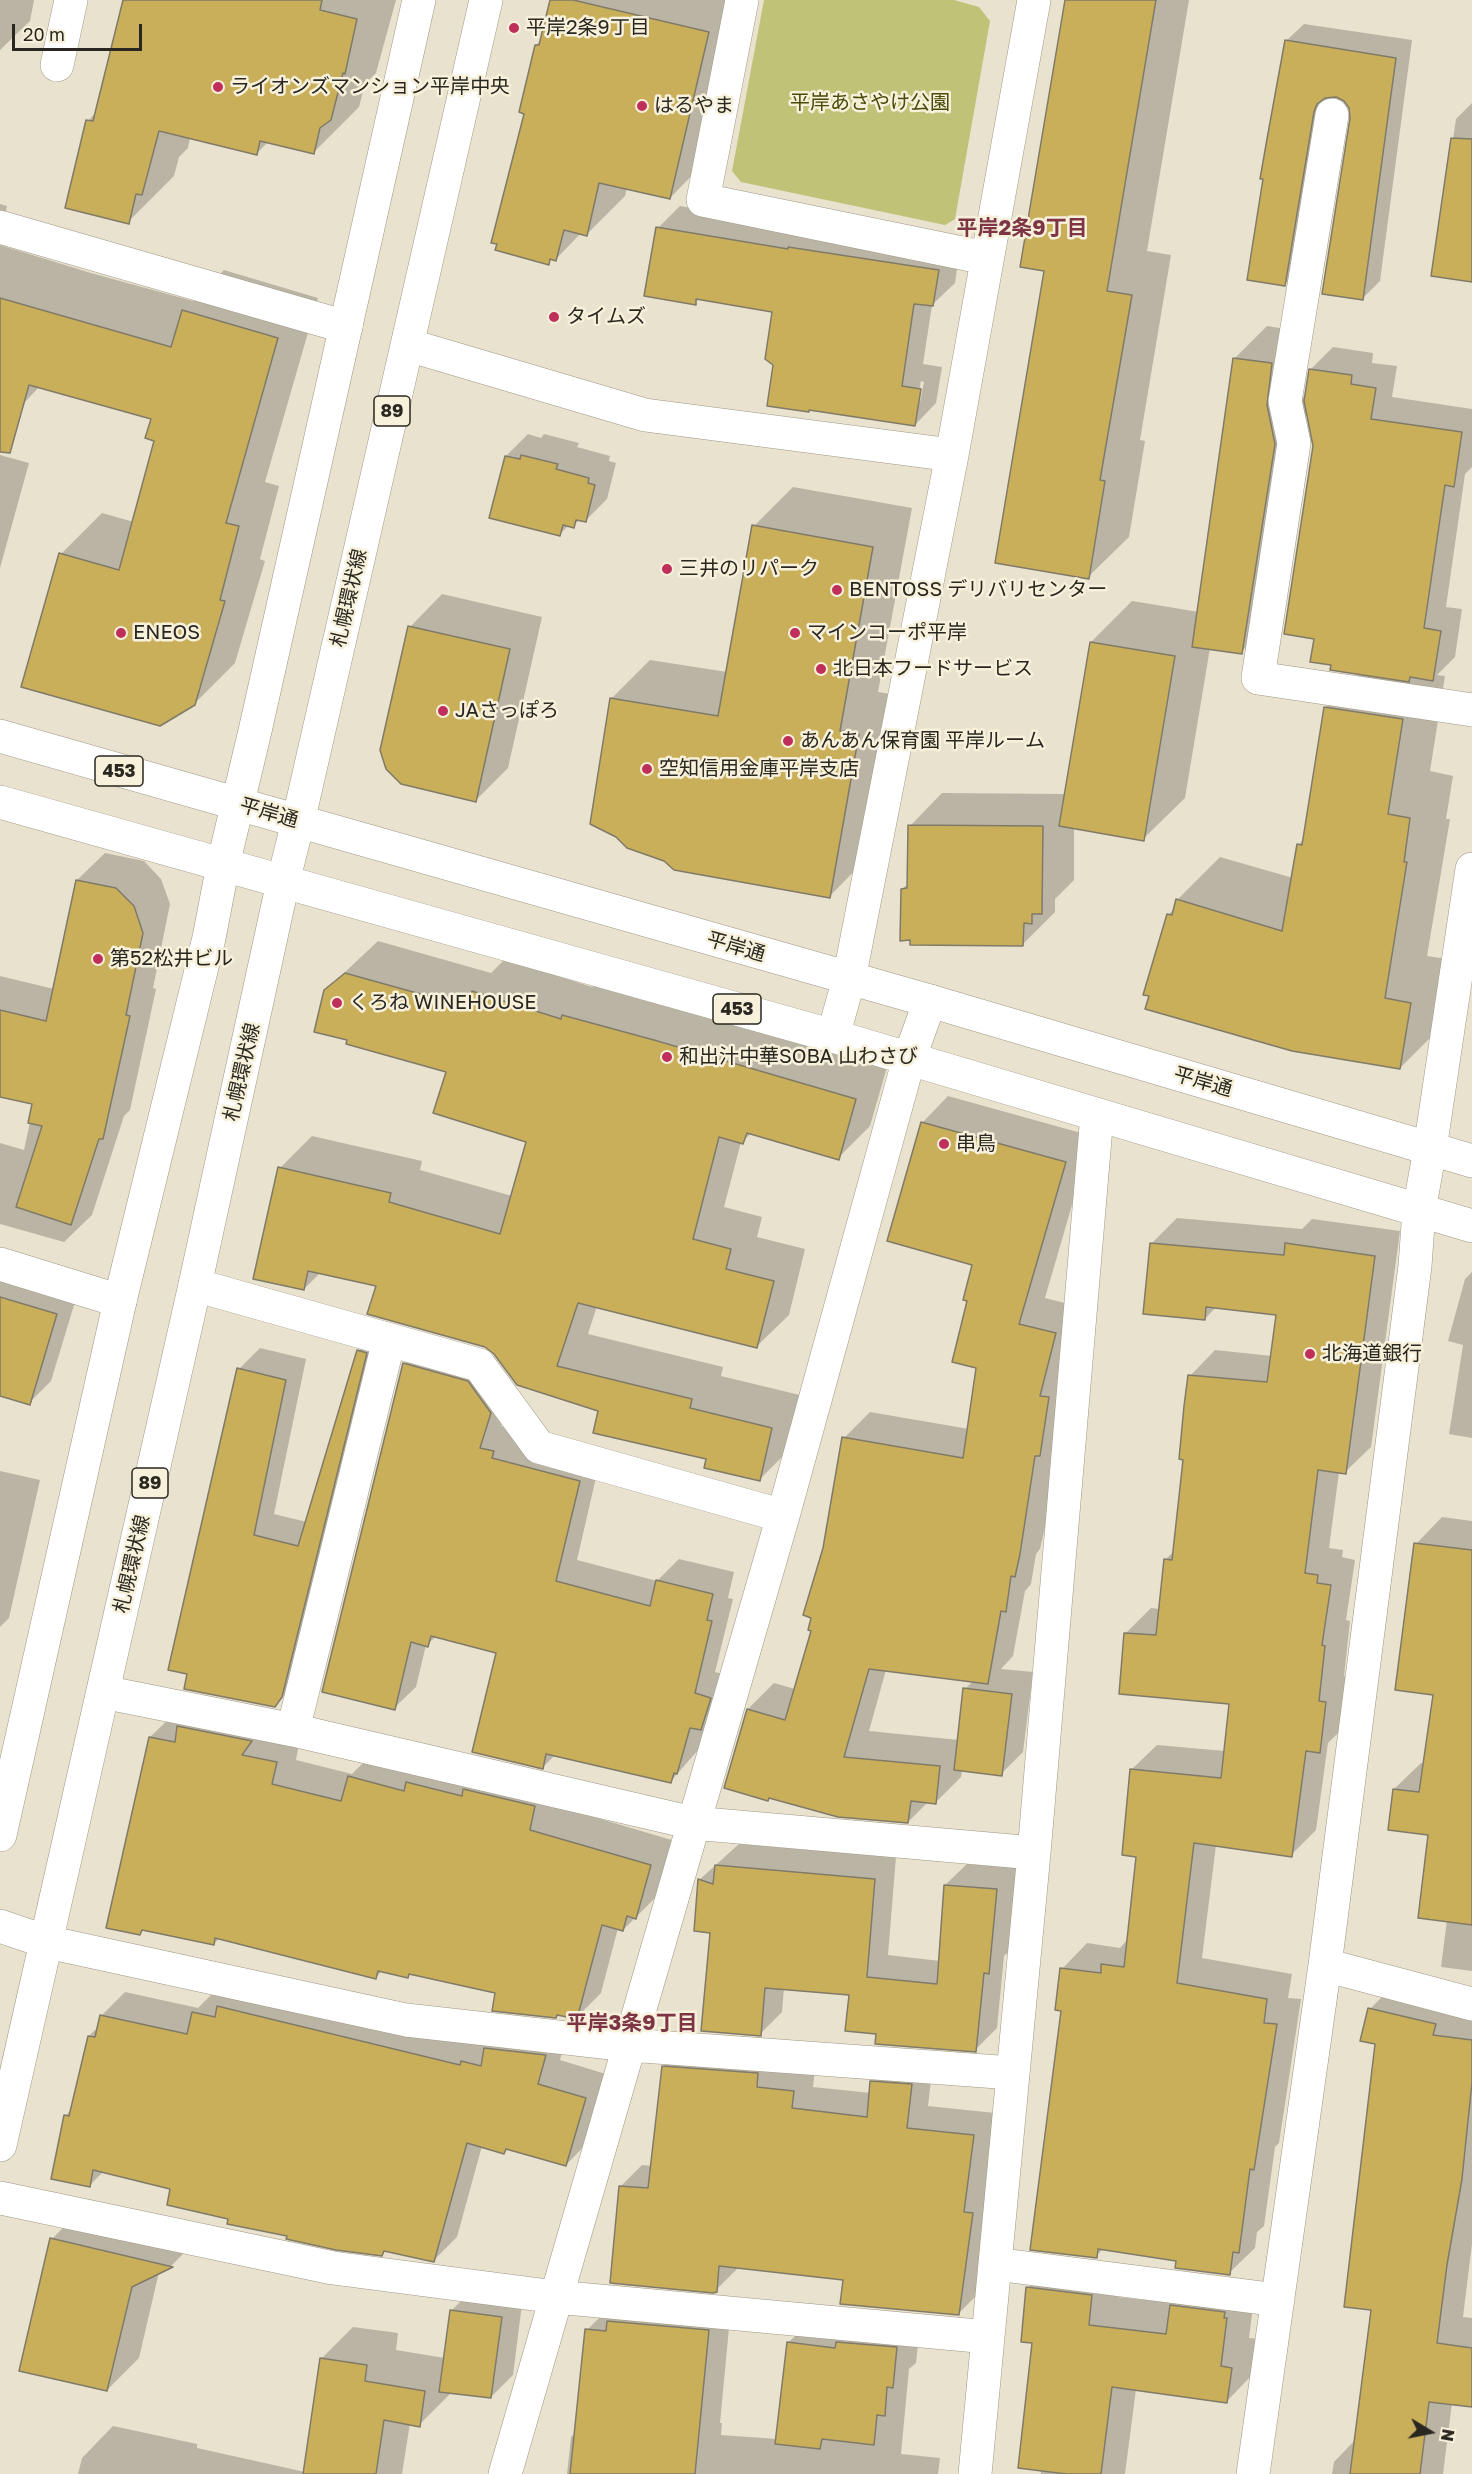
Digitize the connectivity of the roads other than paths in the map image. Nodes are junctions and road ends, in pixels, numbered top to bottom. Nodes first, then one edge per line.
1 (71, 0) edge
2 (419, 0) edge
3 (486, 0) edge
4 (742, 0) edge
5 (1034, 0) edge
6 (57, 65) dead end
7 (1332, 115) dead end
8 (0, 227) edge
9 (986, 258) junction
10 (346, 327) junction
11 (408, 345) junction
12 (952, 455) junction
13 (1472, 710) edge
14 (0, 736) edge
15 (0, 802) edge
16 (239, 804) junction
17 (298, 822) junction
18 (223, 865) junction
19 (1472, 869) edge
20 (283, 882) junction
21 (849, 979) junction
22 (930, 1001) junction
23 (833, 1036) junction
24 (909, 1059) junction
25 (1097, 1115) junction
26 (1430, 1149) junction
27 (1472, 1161) edge
28 (1419, 1211) junction
29 (1472, 1226) edge
30 (0, 1264) edge
31 (195, 1285) junction
32 (120, 1300) junction
33 (389, 1340) junction
34 (783, 1516) junction
35 (103, 1692) junction
36 (293, 1730) junction
37 (11, 1736) edge
38 (693, 1823) junction
39 (0, 1835) edge
40 (1034, 1853) junction
41 (0, 1926) edge
42 (47, 1942) junction
43 (1325, 1965) junction
44 (1472, 2004) edge
45 (629, 2045) junction
46 (1012, 2073) junction
47 (0, 2145) edge
48 (0, 2198) edge
49 (995, 2264) junction
50 (556, 2297) junction
51 (1278, 2300) junction
52 (988, 2337) junction
53 (505, 2474) edge
54 (975, 2474) edge
55 (1253, 2474) edge

1 - 6 main road
2 - 10 main road
3 - 11 main road, 札幌環状線 / 89
4 - 9 main road
5 - 9 main road
7 - 13 main road
8 - 10 main road
9 - 12 main road
10 - 16 main road
11 - 12 main road
11 - 17 main road, 札幌環状線 / 89
12 - 21 main road
14 - 16 main road, 平岸通 / 453
15 - 18 main road, 453
16 - 17 main road, 平岸通 / 453
16 - 18 main road
17 - 20 main road, 札幌環状線 / 89
17 - 21 main road, 平岸通 / 453
18 - 20 main road, 453
18 - 32 main road
19 - 26 main road
20 - 23 main road, 453
20 - 31 main road, 札幌環状線 / 89
21 - 22 main road, 平岸通 / 453
21 - 23 main road
22 - 24 main road
22 - 26 main road, 平岸通 / 453
23 - 24 main road, 453
24 - 25 main road, 453
24 - 34 main road
25 - 28 main road, 453
25 - 40 main road
26 - 27 main road, 平岸通 / 453
26 - 28 main road
28 - 29 main road, 453
28 - 43 main road
30 - 32 main road
31 - 33 main road
31 - 35 main road, 札幌環状線 / 89
32 - 37 main road
33 - 34 main road
33 - 36 main road
34 - 38 main road
35 - 36 main road
35 - 42 main road, 札幌環状線 / 89
36 - 38 main road
37 - 39 main road
38 - 40 main road
38 - 45 main road
40 - 46 main road
41 - 42 main road
42 - 45 main road
42 - 47 main road, 札幌環状線 / 89
43 - 44 main road
43 - 51 main road
45 - 46 main road
45 - 50 main road
46 - 49 main road
48 - 50 main road
49 - 51 main road
49 - 52 main road
50 - 52 main road
50 - 53 main road
51 - 55 main road
52 - 54 main road

